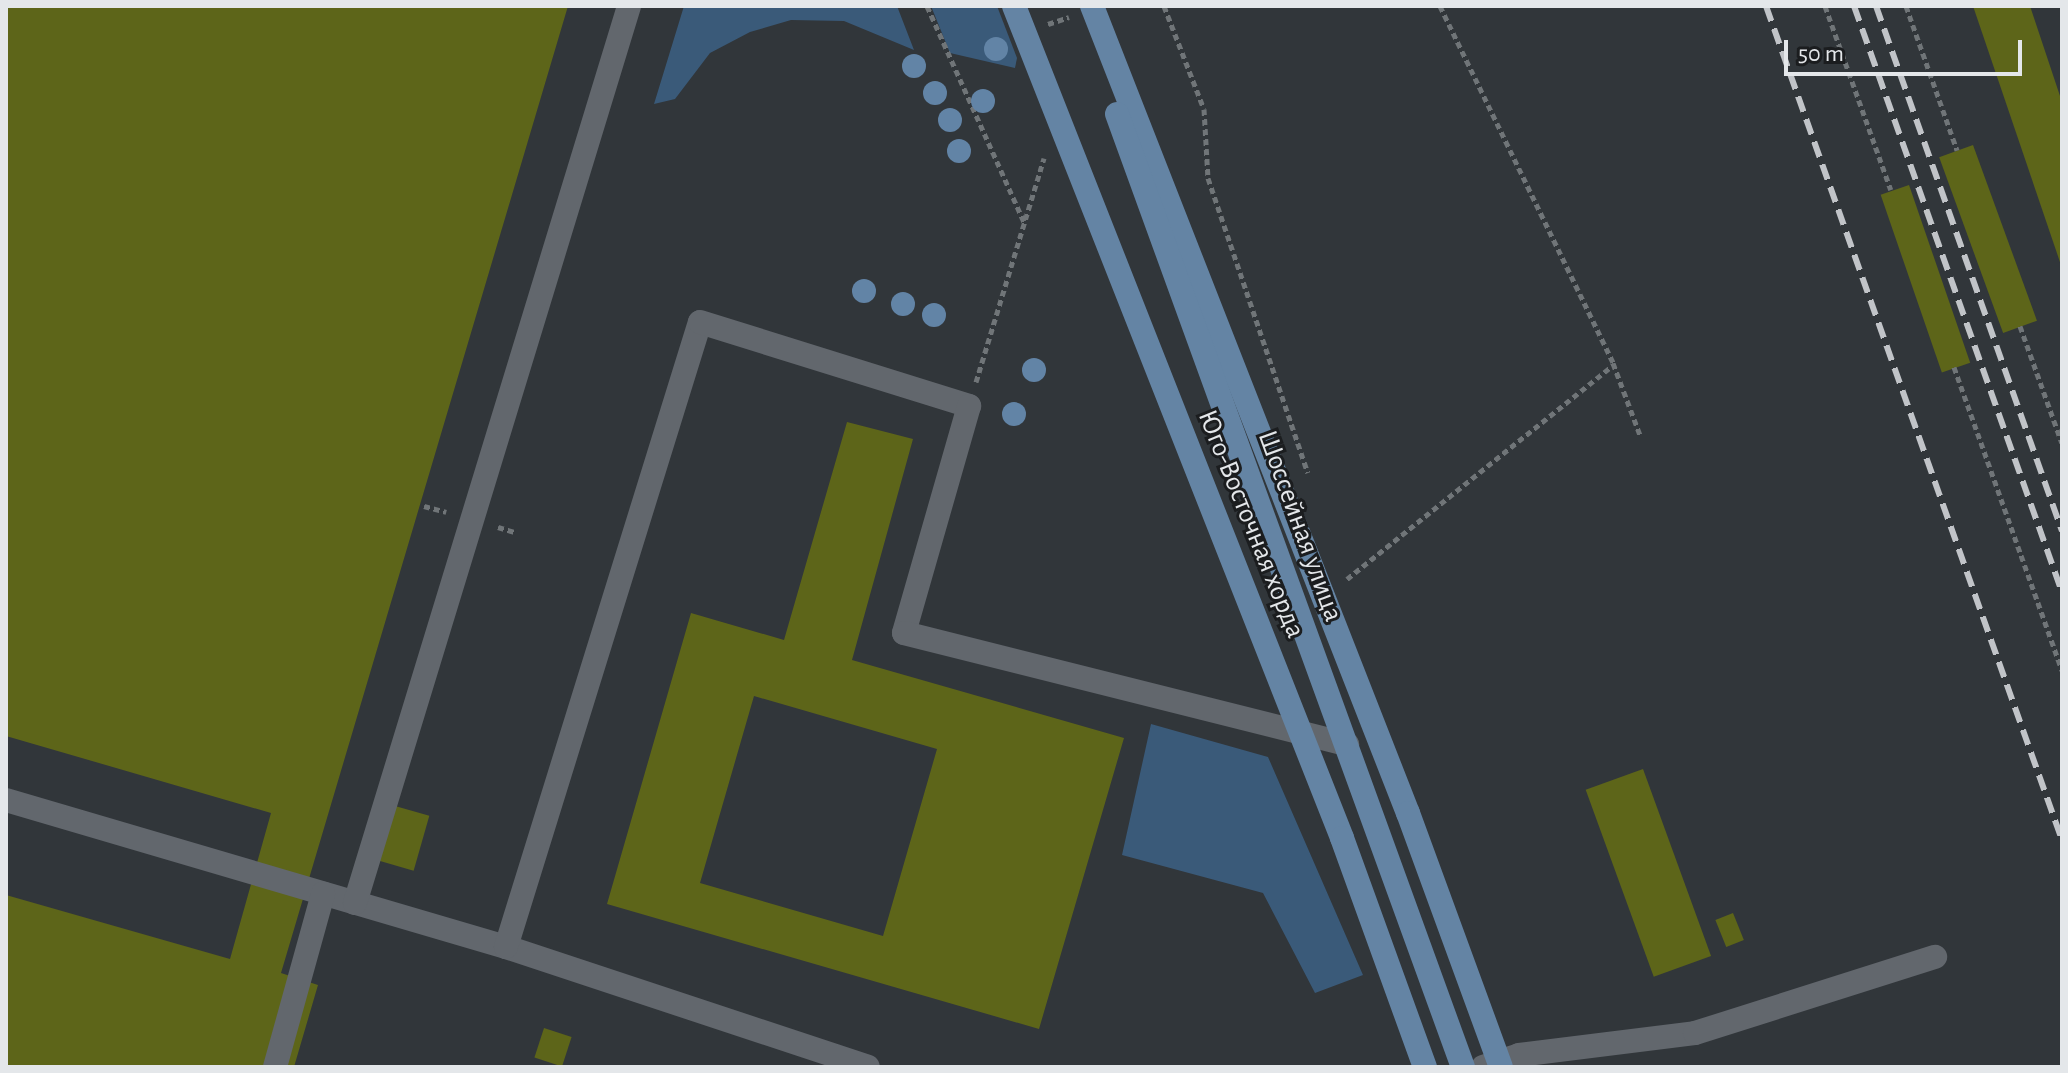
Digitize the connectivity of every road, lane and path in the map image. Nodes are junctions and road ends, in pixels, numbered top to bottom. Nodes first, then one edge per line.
1 (629, 6) edge
2 (927, 6) edge
3 (1014, 6) edge
4 (1164, 6) edge
5 (1440, 6) edge
6 (1825, 6) edge
7 (1906, 6) edge
8 (1083, 8) edge
9 (1036, 29) dead end
10 (1957, 150) dead end
11 (1046, 152) dead end
12 (1891, 190) dead end
13 (1024, 223) junction
14 (2020, 326) dead end
15 (1614, 364) junction
16 (1954, 367) dead end
17 (969, 406) junction
18 (1640, 435) dead end
19 (2062, 443) edge
20 (1311, 482) dead end
21 (1342, 572) dead end
22 (1347, 587) dead end
23 (1335, 588) dead end
24 (2062, 670) edge
25 (1347, 744) junction
26 (6, 800) edge
27 (323, 894) junction
28 (355, 903) junction
29 (506, 947) junction
30 (1935, 957) dead end
31 (275, 1067) edge
32 (868, 1067) edge
33 (1425, 1067) edge
34 (1463, 1067) edge
35 (1483, 1067) edge
36 (1501, 1067) edge

1 - 28 lane
2 - 13 path
3 - 33 main road, Юго-Восточная хорда
4 - 20 path
5 - 15 path
6 - 12 path
7 - 10 path
8 - 9 path
8 - 25 main road, Шоссейная улица
8 - 36 main road, Юго-Восточная хорда
11 - 13 path
13 - 17 path
14 - 19 path
15 - 18 path
15 - 23 path
16 - 24 path
17 - 25 lane
17 - 29 lane
21 - 22 path
25 - 34 main road, Шоссейная улица
26 - 27 lane
27 - 28 lane
27 - 31 lane
28 - 29 lane
29 - 32 lane
30 - 35 lane

